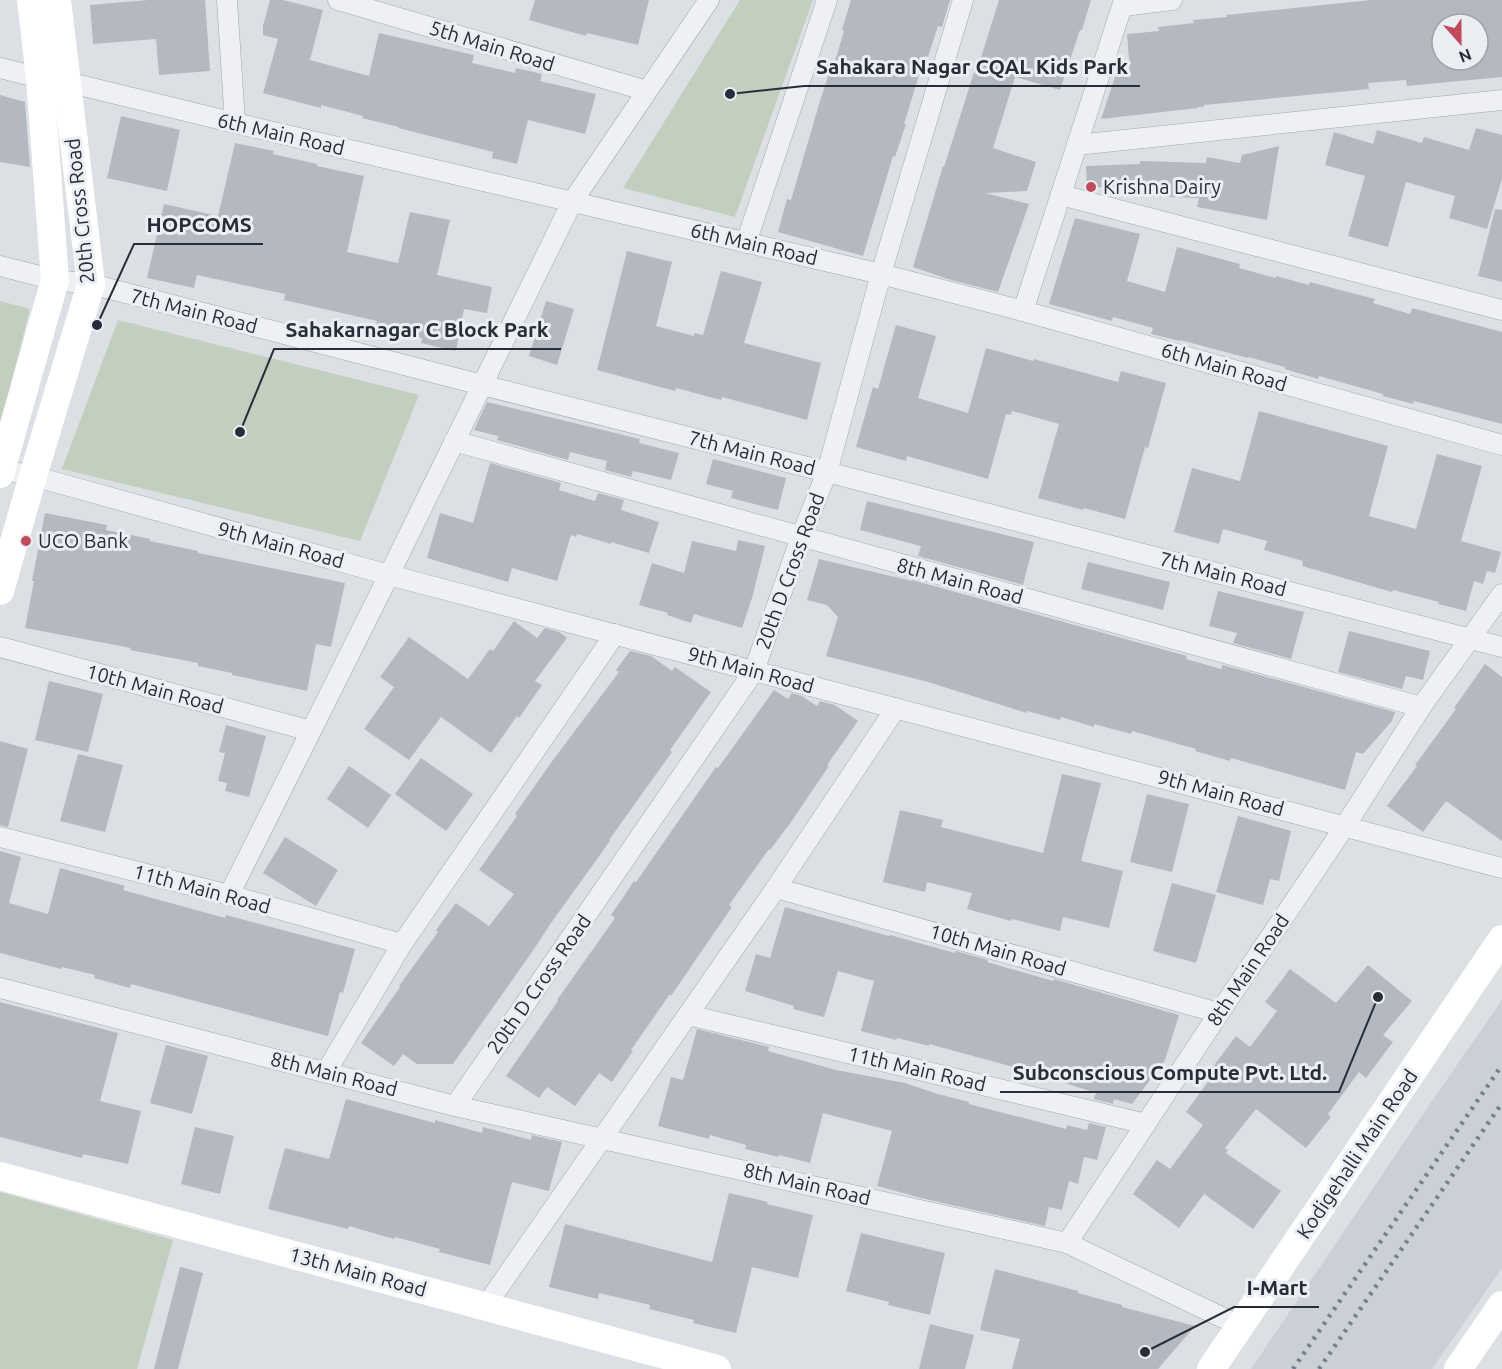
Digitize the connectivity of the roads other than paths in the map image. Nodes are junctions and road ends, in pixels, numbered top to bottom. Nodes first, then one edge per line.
1 (31, 0) edge
2 (57, 0) edge
3 (227, 0) edge
4 (338, 0) edge
5 (709, 0) edge
6 (827, 0) edge
7 (963, 0) edge
8 (1172, 0) edge
9 (1123, 3) edge
10 (0, 68) edge
11 (53, 80) junction
12 (647, 91) junction
13 (1502, 100) edge
14 (235, 123) junction
15 (1077, 145) junction
16 (1060, 195) junction
17 (572, 202) junction
18 (746, 243) junction
19 (0, 267) edge
20 (881, 274) junction
21 (56, 280) junction
22 (91, 284) junction
23 (1502, 310) edge
24 (1023, 311) junction
25 (482, 385) junction
26 (454, 441) junction
27 (1502, 445) edge
28 (0, 471) edge
29 (826, 472) junction
30 (33, 476) junction
31 (801, 537) junction
32 (389, 575) junction
33 (0, 591) edge
34 (1502, 594) edge
35 (615, 634) junction
36 (1471, 638) junction
37 (1502, 646) edge
38 (0, 647) edge
39 (754, 671) junction
40 (1421, 707) junction
41 (896, 708) junction
42 (311, 731) junction
43 (1345, 826) junction
44 (0, 837) edge
45 (1502, 867) edge
46 (776, 888) junction
47 (229, 895) junction
48 (1502, 939) edge
49 (402, 944) junction
50 (0, 988) edge
51 (1219, 1012) junction
52 (688, 1015) junction
53 (326, 1072) junction
54 (455, 1106) junction
55 (1146, 1124) junction
56 (603, 1139) junction
57 (0, 1176) edge
58 (1068, 1243) junction
59 (1502, 1305) edge
60 (485, 1307) junction
61 (1240, 1326) junction
62 (717, 1369) edge
63 (1211, 1369) edge
64 (1458, 1369) edge

1 - 11 street, 20th Cross Road
2 - 11 street, 20th Cross Road
3 - 14 street
4 - 12 street, 5th Main Road
5 - 12 street
6 - 18 street
7 - 20 street, 20th D Cross Road
8 - 9 street
9 - 15 street
10 - 11 street, 6th Main Road
11 - 14 street, 6th Main Road
11 - 21 street, 20th Cross Road
11 - 22 street, 20th Cross Road
12 - 17 street
13 - 15 street
14 - 17 street, 6th Main Road
15 - 16 street
16 - 23 street
16 - 24 street
17 - 18 street, 6th Main Road
17 - 25 street
18 - 20 street, 6th Main Road
19 - 21 street, 7th Main Road
20 - 24 street, 6th Main Road
20 - 29 street, 20th D Cross Road
21 - 22 street, 7th Main Road
21 - 28 street, 20th Cross Road
22 - 25 street, 7th Main Road
22 - 30 street, 20th Cross Road
24 - 27 street, 6th Main Road
25 - 26 street
25 - 29 street, 7th Main Road
26 - 31 street, 8th Main Road
26 - 32 street
28 - 30 street, 9th Main Road
29 - 31 street, 20th D Cross Road
29 - 36 street, 7th Main Road
30 - 32 street, 9th Main Road
30 - 33 street, 20th Cross Road
31 - 39 street, 20th D Cross Road
31 - 40 street, 8th Main Road
32 - 35 street, 9th Main Road
32 - 42 street
34 - 36 street
35 - 39 street, 9th Main Road
35 - 49 street
36 - 37 street, 7th Main Road
36 - 40 street
38 - 42 street, 10th Main Road
39 - 41 street, 9th Main Road
39 - 54 street, 20th D Cross Road
40 - 43 street, 8th Main Road
41 - 43 street, 9th Main Road
41 - 46 street
42 - 47 street
43 - 45 street, 9th Main Road
43 - 51 street, 8th Main Road
44 - 47 street, 11th Main Road
46 - 51 street, 10th Main Road
46 - 52 street
47 - 49 street, 11th Main Road
48 - 61 street, Kodigehalli Main Road
49 - 53 street
50 - 53 street, 8th Main Road
51 - 55 street, 8th Main Road
52 - 55 street, 11th Main Road
52 - 56 street
53 - 54 street, 8th Main Road
54 - 56 street, 8th Main Road
55 - 58 street, 8th Main Road
56 - 58 street, 8th Main Road
56 - 60 street
57 - 60 street, 13th Main Road
58 - 61 street
59 - 64 street
60 - 62 street, 13th Main Road
61 - 63 street, Kodigehalli Main Road

